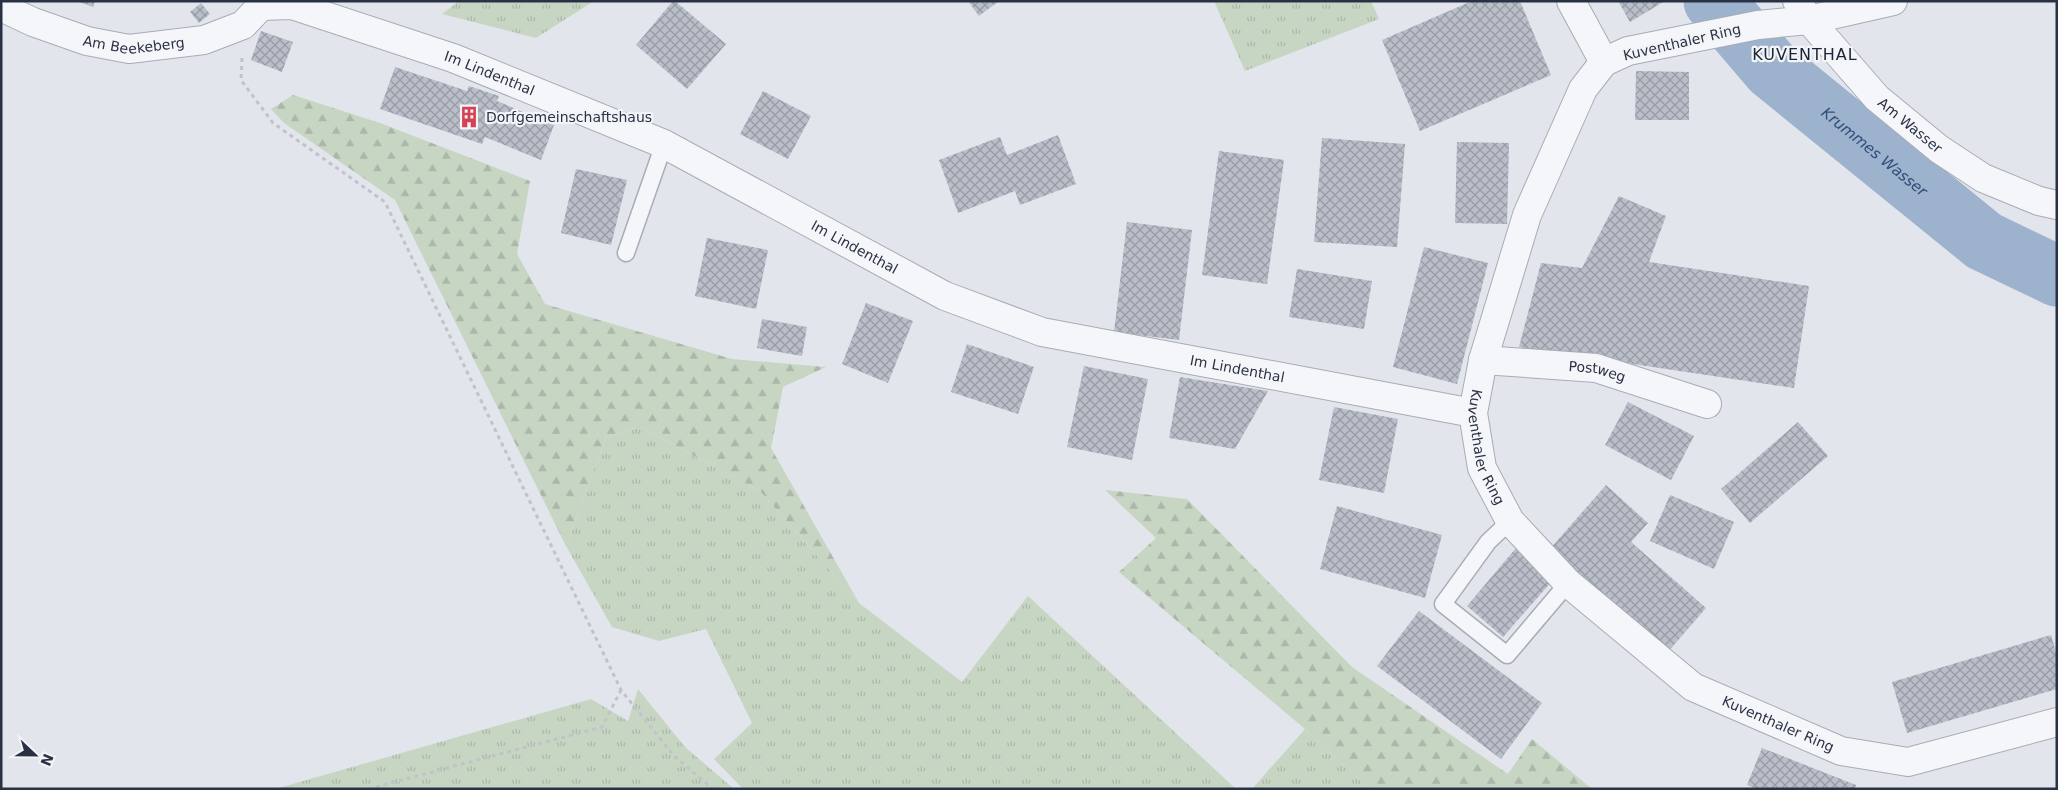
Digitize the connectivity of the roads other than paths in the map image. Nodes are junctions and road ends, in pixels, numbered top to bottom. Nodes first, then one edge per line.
1 (1571, 1) edge
2 (1893, 1) edge
3 (1, 7) edge
4 (1803, 10) edge
5 (253, 11) edge
6 (1604, 62) junction
7 (664, 144) junction
8 (2057, 205) edge
9 (626, 253) dead end
10 (1483, 360) junction
11 (1707, 404) dead end
12 (1473, 413) junction
13 (1510, 521) junction
14 (1568, 583) junction
15 (2057, 722) edge

1 - 6 street
2 - 4 street, Kuventhaler Ring
3 - 5 street, Am Beekeberg
4 - 6 street, Kuventhaler Ring
4 - 8 street, Am Wasser
5 - 7 street, Im Lindenthal
6 - 10 street, Kuventhaler Ring
7 - 9 lane
7 - 12 street, Im Lindenthal
10 - 11 street, Postweg
10 - 12 street, Kuventhaler Ring
12 - 13 street, Kuventhaler Ring
13 - 14 street, Kuventhaler Ring
13 - 14 lane
14 - 15 street, Kuventhaler Ring

